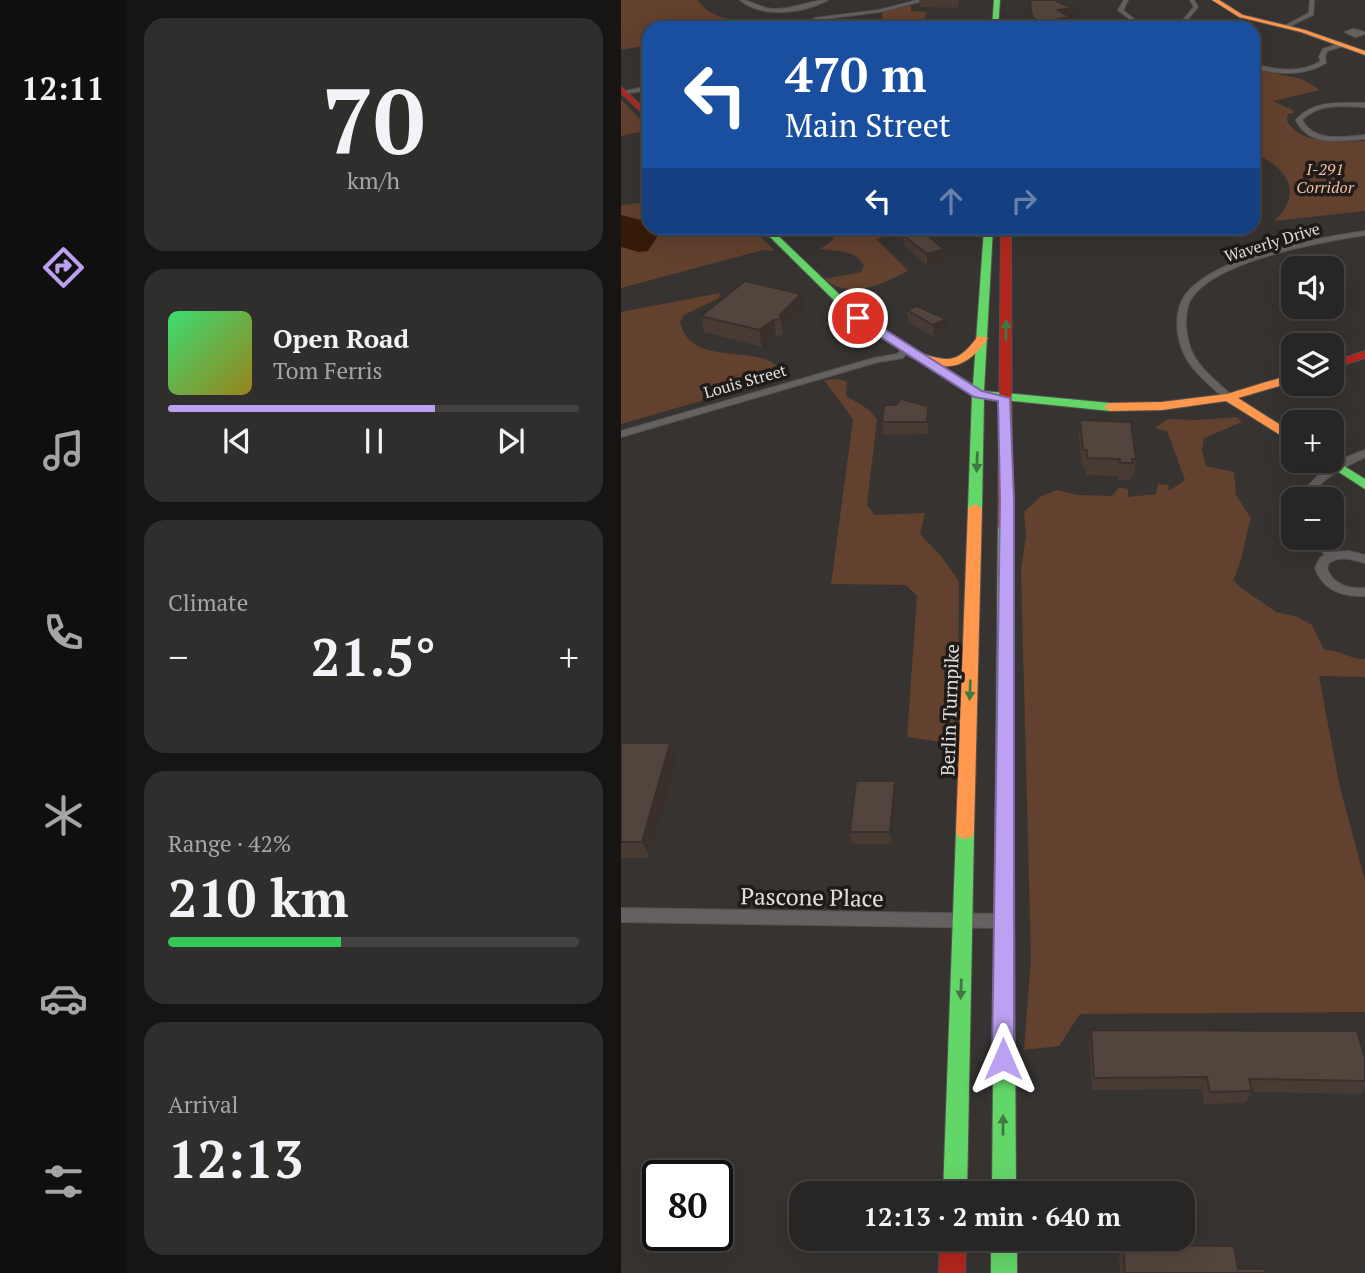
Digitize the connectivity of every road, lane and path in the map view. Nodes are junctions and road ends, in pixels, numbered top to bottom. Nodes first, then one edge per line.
1 (742, 0) edge
2 (826, 0) edge
3 (924, 0) edge
4 (997, 0) edge
5 (1008, 0) edge
6 (1126, 0) edge
7 (1192, 0) edge
8 (1215, 0) edge
9 (1312, 0) edge
10 (811, 21) edge
11 (996, 21) edge
12 (1007, 21) edge
13 (1133, 21) edge
14 (1185, 21) edge
15 (1287, 27) junction
16 (1365, 27) edge
17 (1357, 30) dead end
18 (1341, 45) junction
19 (1365, 53) edge
20 (1260, 67) edge
21 (625, 93) edge
22 (1365, 105) edge
23 (642, 110) edge
24 (1365, 137) edge
25 (1365, 233) edge
26 (772, 235) edge
27 (989, 235) edge
28 (1006, 235) edge
29 (982, 338) junction
30 (909, 352) junction
31 (1365, 354) edge
32 (877, 360) joint
33 (1344, 361) edge
34 (1281, 382) edge
35 (978, 394) junction
36 (1228, 397) junction
37 (1004, 398) junction
38 (1281, 431) edge
39 (621, 434) edge
40 (1365, 453) edge
41 (1344, 460) edge
42 (1344, 472) edge
43 (1324, 473) edge
44 (1365, 485) edge
45 (1312, 487) edge
46 (1326, 550) edge
47 (1331, 556) junction
48 (1365, 559) edge
49 (1365, 592) edge
50 (621, 915) edge
51 (963, 921) junction
52 (1002, 921) junction
53 (955, 1181) edge
54 (1004, 1181) edge
55 (953, 1251) edge
56 (1004, 1251) edge
57 (952, 1273) edge
58 (1004, 1273) edge

1 - 2 street
3 - 10 street
4 - 11 main road
5 - 12 main road
6 - 13 street
7 - 14 street
8 - 15 main road
9 - 15 street
15 - 18 main road
16 - 17 street
18 - 19 main road
18 - 20 street
21 - 23 main road
22 - 24 street
25 - 36 street, Waverly Drive
26 - 30 main road
27 - 29 main road, Berlin Turnpike
37 -> 28 main road
29 - 30 main road
29 - 35 main road, Berlin Turnpike
30 - 32 street, Louis Street
30 - 35 main road
31 - 33 main road
32 - 39 street, Louis Street
34 - 36 main road
35 - 37 main road
35 -> 51 main road, Berlin Turnpike
36 - 37 main road
36 - 38 main road
37 - 52 main road
40 - 41 street
42 - 44 main road
43 - 45 street
46 - 47 street
47 - 48 street
47 - 49 street
50 - 51 street, Pascone Place
51 - 52 street, Pascone Place
51 -> 53 main road, Berlin Turnpike
54 -> 52 main road
55 - 57 main road
56 - 58 main road

